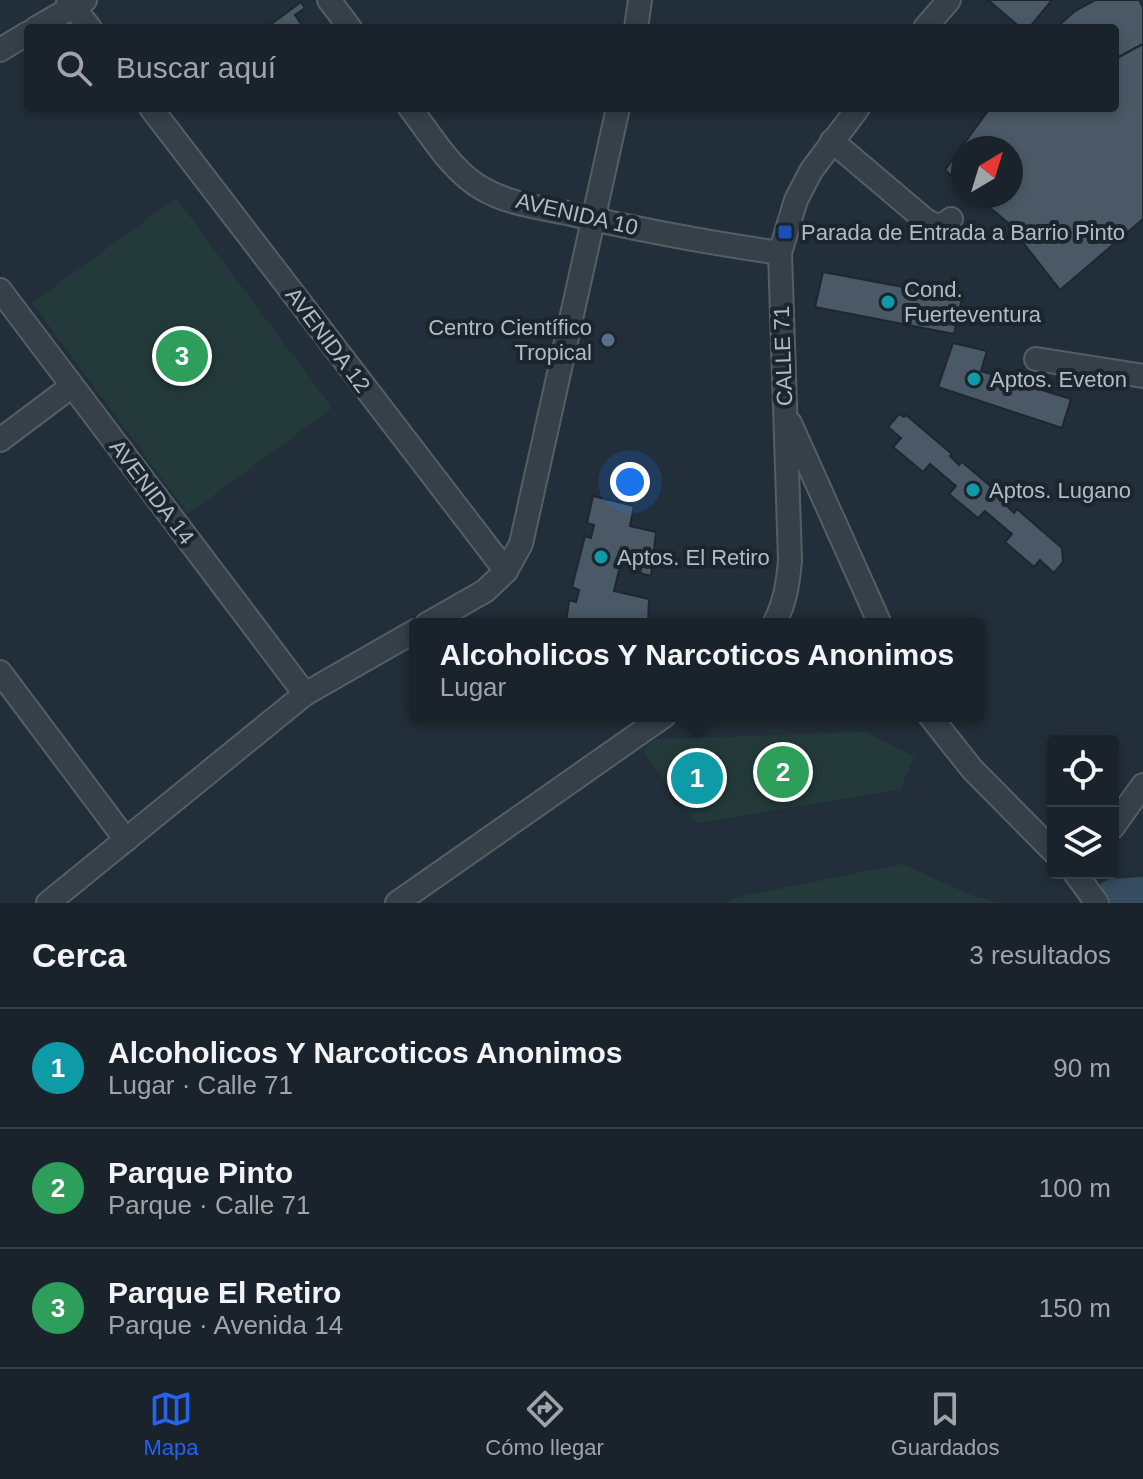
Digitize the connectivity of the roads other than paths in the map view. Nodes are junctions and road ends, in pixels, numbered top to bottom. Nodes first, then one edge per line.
1 (329, 0) edge
2 (640, 0) edge
3 (949, 0) edge
4 (75, 2) edge
5 (42, 24) edge
6 (88, 24) edge
7 (347, 24) edge
8 (637, 24) edge
9 (928, 24) edge
10 (24, 35) edge
11 (0, 50) edge
12 (154, 112) edge
13 (413, 112) edge
14 (617, 112) edge
15 (855, 112) edge
16 (832, 141) junction
17 (592, 219) junction
18 (951, 219) dead end
19 (780, 253) junction
20 (0, 290) edge
21 (1036, 359) dead end
22 (1143, 376) edge
23 (72, 386) junction
24 (785, 411) junction
25 (0, 440) edge
26 (506, 571) junction
27 (438, 618) edge
28 (777, 618) edge
29 (877, 618) edge
30 (409, 634) edge
31 (0, 672) edge
32 (305, 694) junction
33 (655, 722) edge
34 (935, 722) edge
35 (1143, 785) edge
36 (1119, 819) edge
37 (126, 840) junction
38 (1047, 845) edge
39 (1080, 879) edge
40 (48, 903) edge
41 (397, 903) edge
42 (1097, 903) edge

1 - 7 street
2 - 8 street
3 - 9 street
4 - 5 street
4 - 6 street
10 - 11 street
12 - 26 street, AVENIDA 12
13 - 17 street, AVENIDA 10
14 - 17 street
15 - 16 street, CALLE 71
16 - 18 street
16 - 19 street, CALLE 71
17 - 19 street, AVENIDA 10
17 - 26 street
19 - 24 street, CALLE 71
20 - 23 street, AVENIDA 14
21 - 22 street
23 - 25 street
23 - 32 street, AVENIDA 14
24 - 28 street, CALLE 71
24 - 29 street
26 - 27 street
30 - 32 street
31 - 37 street
32 - 37 street
33 - 41 street
34 - 38 street
35 - 36 street
37 - 40 street
39 - 42 street

